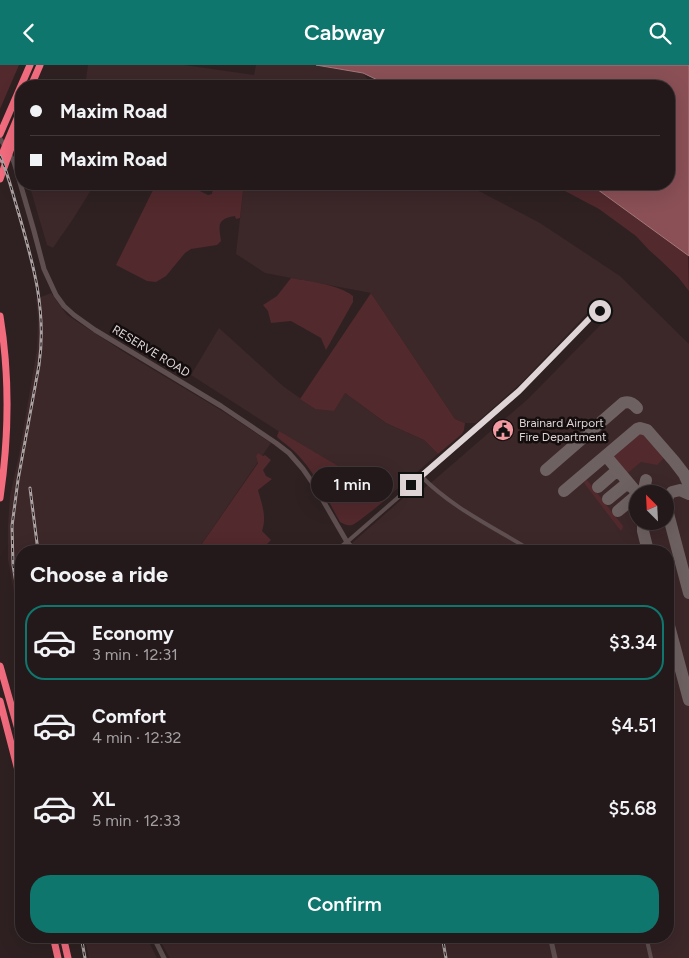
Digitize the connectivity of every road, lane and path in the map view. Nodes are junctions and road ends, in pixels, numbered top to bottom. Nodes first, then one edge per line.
1 (30, 65) edge
2 (42, 65) edge
3 (23, 80) edge
4 (34, 80) edge
5 (37, 80) edge
6 (15, 100) edge
7 (15, 123) edge
8 (0, 134) edge
9 (15, 137) edge
10 (0, 139) edge
11 (0, 159) edge
12 (15, 166) edge
13 (0, 179) edge
14 (22, 190) edge
15 (600, 311) dead end
16 (0, 316) edge
17 (422, 477) junction
18 (0, 498) edge
19 (347, 542) junction
20 (344, 545) edge
21 (349, 545) edge
22 (522, 545) edge
23 (0, 666) edge
24 (0, 701) edge
25 (15, 719) edge
26 (15, 759) edge
27 (55, 943) edge
28 (65, 943) edge
29 (156, 943) edge
30 (552, 943) edge
31 (648, 943) edge
32 (58, 958) edge
33 (68, 958) edge
34 (164, 958) edge
35 (556, 958) edge
36 (651, 958) edge

1 - 3 highway
2 - 4 highway
2 - 5 highway
6 - 8 highway
7 - 11 highway
9 - 13 highway
10 - 12 street, RESERVE ROAD
14 - 19 street, RESERVE ROAD
15 - 17 street
16 - 18 highway
17 - 19 street
17 - 22 street
19 - 20 street
19 - 21 street, RESERVE ROAD
23 - 25 highway
24 - 26 highway
27 - 32 highway
28 - 33 highway
29 - 34 street
30 - 35 street
31 - 36 street

